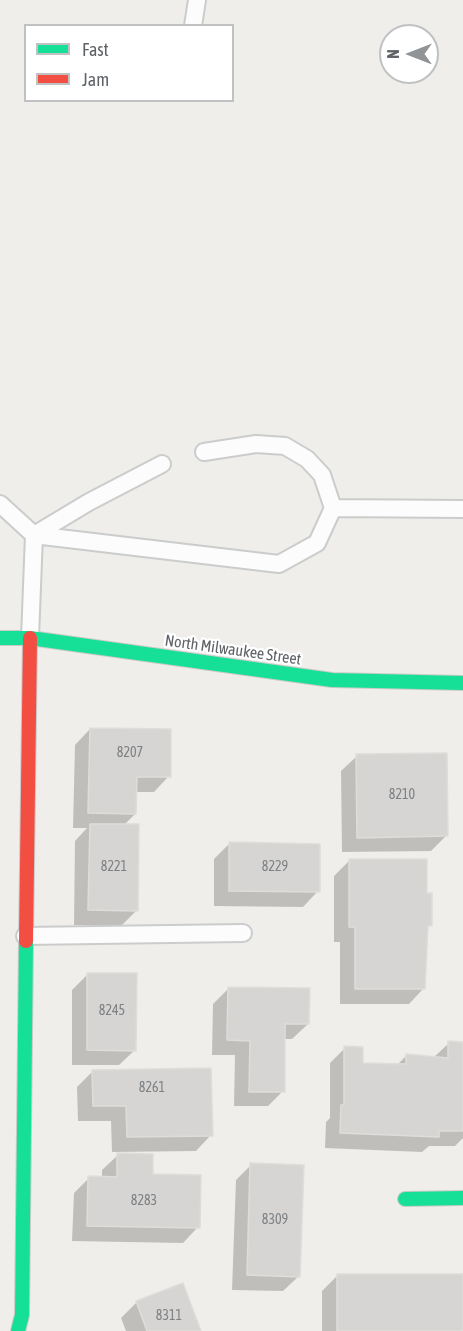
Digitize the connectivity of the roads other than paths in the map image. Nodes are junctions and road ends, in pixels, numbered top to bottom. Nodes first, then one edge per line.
1 (197, 0) edge
2 (193, 24) edge
3 (204, 452) dead end
4 (162, 464) dead end
5 (0, 504) edge
6 (333, 508) junction
7 (463, 509) edge
8 (34, 535) junction
9 (0, 638) edge
10 (30, 638) junction
11 (463, 683) edge
12 (243, 933) dead end
13 (26, 936) junction
14 (463, 1198) edge
15 (405, 1199) dead end
16 (18, 1331) edge

1 - 2 lane
3 - 6 lane
4 - 8 lane
5 - 8 lane
6 - 7 lane
6 - 8 lane
8 - 10 lane
9 - 10 street, North Milwaukee Street
10 - 11 street, North Milwaukee Street
10 - 13 street
12 - 13 lane
13 - 16 street
14 - 15 street

